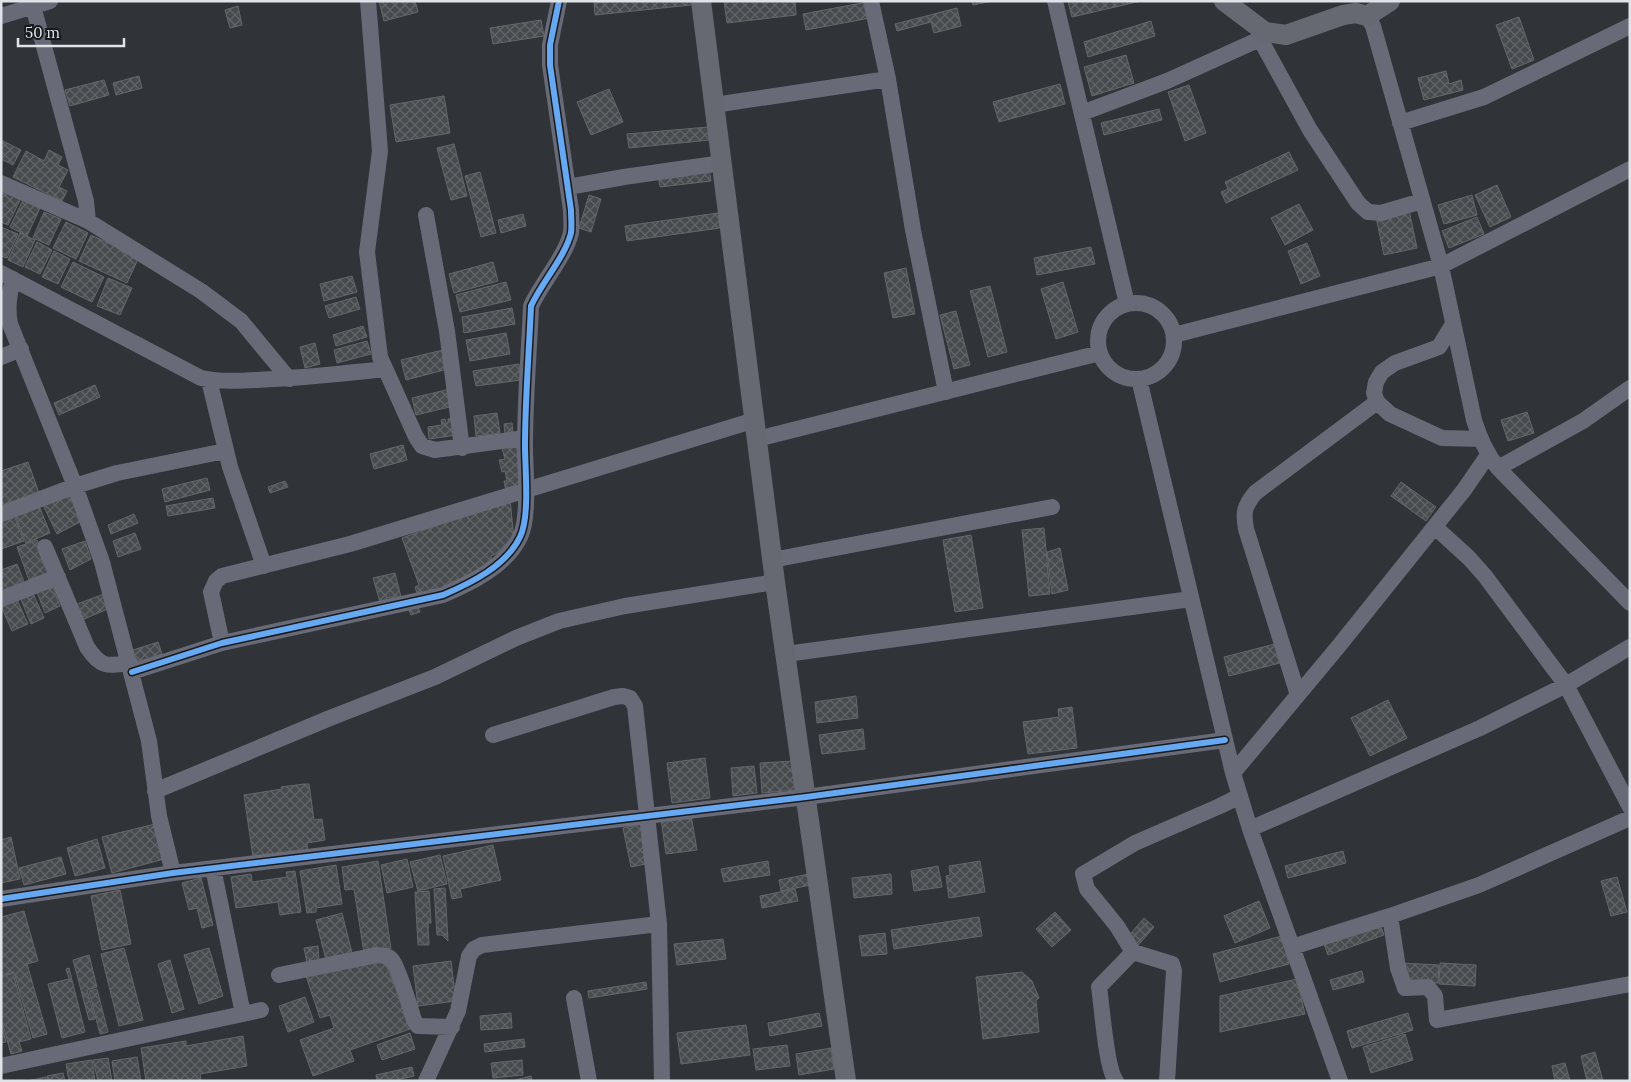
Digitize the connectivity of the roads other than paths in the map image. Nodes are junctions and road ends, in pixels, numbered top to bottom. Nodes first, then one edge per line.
1 (50, 1) edge
2 (368, 1) edge
3 (559, 1) edge
4 (701, 1) edge
5 (871, 1) edge
6 (1055, 1) edge
7 (1224, 1) edge
8 (1390, 1) edge
9 (33, 6) junction
10 (1, 16) edge
11 (1366, 16) junction
12 (1630, 26) edge
13 (1262, 36) junction
14 (888, 79) junction
15 (714, 105) junction
16 (1082, 113) junction
17 (1400, 123) junction
18 (722, 163) junction
19 (1630, 169) edge
20 (1, 183) edge
21 (568, 187) junction
22 (1422, 200) junction
23 (426, 214) dead end
24 (88, 221) junction
25 (1440, 266) junction
26 (7, 276) edge
27 (1127, 304) junction
28 (1453, 324) junction
29 (1174, 335) junction
30 (20, 349) junction
31 (1100, 353) junction
32 (1, 357) edge
33 (385, 369) junction
34 (289, 379) junction
35 (1140, 379) junction
36 (209, 380) junction
37 (1630, 388) edge
38 (946, 392) junction
39 (1377, 402) junction
40 (756, 430) junction
41 (525, 438) junction
42 (1480, 439) junction
43 (462, 448) junction
44 (226, 451) junction
45 (1488, 455) junction
46 (1498, 468) junction
47 (75, 486) junction
48 (526, 491) junction
49 (1052, 507) dead end
50 (1, 514) edge
51 (1435, 527) junction
52 (45, 547) dead end
53 (772, 560) junction
54 (264, 566) junction
55 (58, 577) junction
56 (775, 582) junction
57 (1191, 599) junction
58 (1, 600) edge
59 (1630, 603) edge
60 (222, 643) junction
61 (1630, 647) edge
62 (786, 654) junction
63 (131, 667) junction
64 (1566, 685) junction
65 (1298, 695) junction
66 (493, 735) dead end
67 (1226, 740) junction
68 (1233, 773) junction
69 (155, 791) junction
70 (1240, 796) junction
71 (806, 798) junction
72 (1630, 807) edge
73 (648, 816) junction
74 (1630, 818) edge
75 (1250, 829) junction
76 (205, 869) junction
77 (173, 873) junction
78 (1, 899) edge
79 (1390, 916) junction
80 (659, 924) junction
81 (1292, 947) junction
82 (1133, 952) junction
83 (279, 975) dead end
84 (1630, 984) edge
85 (574, 998) dead end
86 (261, 1010) dead end
87 (243, 1014) junction
88 (452, 1027) junction
89 (1, 1066) edge
90 (426, 1081) edge
91 (589, 1081) edge
92 (662, 1081) edge
93 (846, 1081) edge
94 (1116, 1081) edge
95 (1167, 1081) edge
96 (1340, 1081) edge

1 - 9 street
2 - 33 street
3 - 21 street
4 - 15 main road
5 - 14 street
6 - 16 street
7 - 13 main road
8 - 11 main road
9 - 10 street
9 - 24 street
11 - 13 main road
11 - 17 street
12 - 17 street
13 - 16 street
13 - 22 street
14 - 15 street
14 - 38 street
15 - 18 main road
16 - 27 street
17 - 22 street
18 - 21 street
18 - 40 main road
19 - 25 street
20 - 24 street
21 - 41 street
22 - 25 street
23 - 43 street
24 - 34 street
25 - 28 street
25 - 29 street
26 - 30 street
26 - 36 street
27 - 29 street
27 - 31 street
28 - 39 street
28 - 42 street
29 - 35 street
30 - 32 street
30 - 47 street
31 - 35 street
31 - 38 street
33 - 34 street
33 - 43 street
34 - 36 street
35 - 57 street
36 - 44 street
37 - 46 street
38 - 40 street
39 - 42 street
39 - 65 street
40 - 48 street
40 - 53 main road
41 - 43 street
41 - 48 street
42 - 45 street
44 - 47 street
44 - 54 street
45 - 46 street
45 - 51 street
46 - 59 street
47 - 50 street
47 - 63 street
48 - 54 street
48 - 60 street
49 - 53 street
51 - 64 street
51 - 65 street
52 - 55 street
53 - 56 main road
54 - 60 street
55 - 58 street
55 - 63 street
56 - 62 main road
56 - 69 street
57 - 62 street
57 - 67 street
60 - 63 street
61 - 64 street
62 - 71 main road
63 - 69 street
64 - 72 street
64 - 75 street
65 - 68 street
66 - 73 street
67 - 68 street
67 - 71 street
68 - 70 street
69 - 77 street
70 - 75 street
70 - 82 street
71 - 73 street
71 - 93 main road
73 - 76 street
73 - 80 street
74 - 79 street
75 - 81 street
76 - 77 street
76 - 87 street
77 - 78 street
79 - 81 street
79 - 84 street
80 - 88 street
80 - 92 street
81 - 96 street
82 - 94 street
82 - 95 street
83 - 88 street
85 - 91 street
86 - 87 street
87 - 89 street
88 - 90 street

